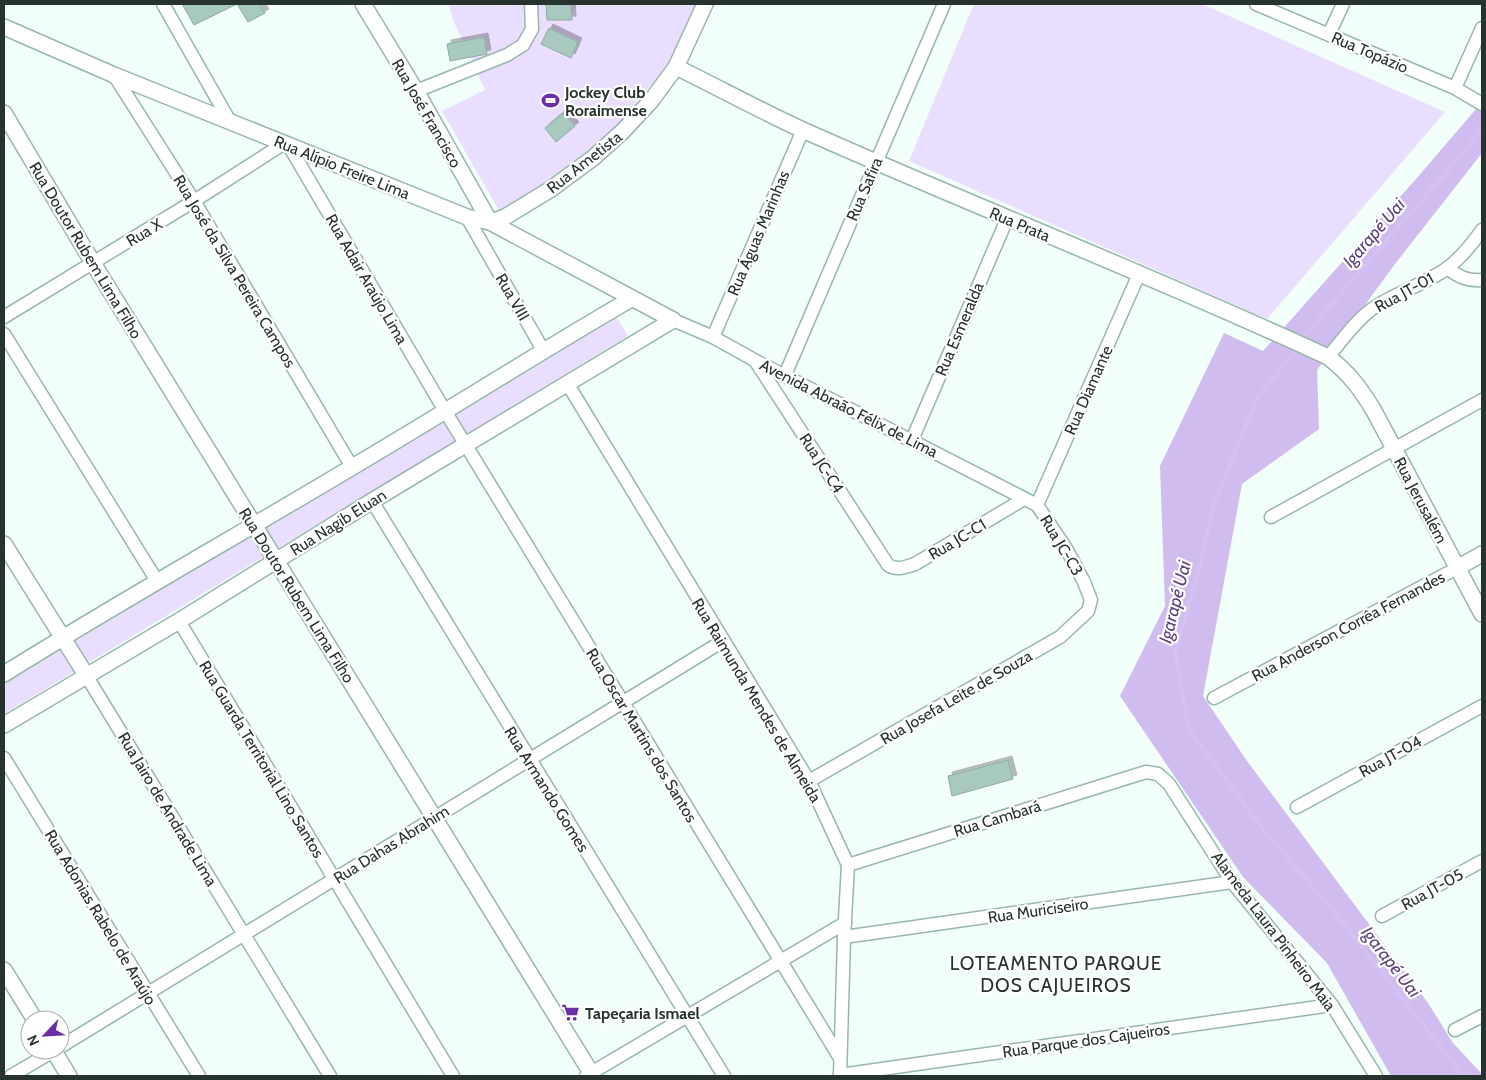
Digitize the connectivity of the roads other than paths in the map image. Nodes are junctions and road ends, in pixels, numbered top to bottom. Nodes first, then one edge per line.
1 (164, 4) edge
2 (363, 4) edge
3 (531, 4) edge
4 (705, 4) edge
5 (944, 4) edge
6 (1256, 4) edge
7 (1342, 4) edge
8 (4, 27) edge
9 (1482, 28) edge
10 (1329, 34) junction
11 (676, 67) junction
12 (114, 76) junction
13 (1455, 88) junction
14 (416, 91) junction
15 (1481, 103) edge
16 (4, 113) edge
17 (229, 120) junction
18 (803, 130) junction
19 (286, 145) junction
20 (875, 162) junction
21 (194, 201) junction
22 (467, 217) junction
23 (1007, 219) junction
24 (490, 222) junction
25 (1482, 230) edge
26 (483, 245) junction
27 (93, 263) junction
28 (1447, 268) junction
29 (1139, 274) junction
30 (1482, 280) edge
31 (631, 298) junction
32 (4, 317) edge
33 (673, 320) junction
34 (4, 334) edge
35 (713, 337) junction
36 (542, 350) junction
37 (1328, 357) junction
38 (756, 361) junction
39 (785, 375) junction
40 (567, 382) junction
41 (1359, 386) joint
42 (1482, 400) edge
43 (445, 411) junction
44 (912, 440) junction
45 (465, 445) junction
46 (1393, 449) junction
47 (352, 467) junction
48 (1024, 499) junction
49 (372, 501) junction
50 (1037, 505) junction
51 (1271, 517) dead end
52 (254, 525) junction
53 (4, 544) edge
54 (1482, 554) edge
55 (276, 560) junction
56 (888, 565) joint
57 (1456, 568) junction
58 (157, 580) junction
59 (1091, 600) joint
60 (1482, 614) edge
61 (179, 621) junction
62 (61, 638) junction
63 (723, 641) junction
64 (4, 674) edge
65 (86, 675) junction
66 (1214, 698) dead end
67 (623, 704) junction
68 (1482, 706) edge
69 (4, 725) edge
70 (4, 758) edge
71 (529, 759) junction
72 (1146, 772) joint
73 (809, 781) junction
74 (1297, 807) dead end
75 (434, 818) junction
76 (1482, 861) edge
77 (848, 865) junction
78 (335, 880) junction
79 (1232, 882) junction
80 (1382, 916) dead end
81 (845, 923) junction
82 (244, 934) junction
83 (844, 938) junction
84 (781, 962) junction
85 (4, 970) edge
86 (147, 993) junction
87 (1332, 1005) junction
88 (29, 1010) edge
89 (688, 1016) junction
90 (1482, 1016) edge
91 (1455, 1030) dead end
92 (70, 1041) edge
93 (840, 1058) junction
94 (39, 1060) edge
95 (61, 1060) edge
96 (590, 1075) edge
97 (11, 1076) edge
98 (69, 1076) edge
99 (199, 1076) edge
100 (330, 1076) edge
101 (453, 1076) edge
102 (724, 1076) edge
103 (840, 1076) edge
104 (1376, 1076) edge

1 - 17 street
2 - 14 street, Rua José Francisco
3 - 14 street
4 - 11 street, Rua Ametista
5 - 20 street, Rua Safira
6 - 10 street, Rua Topázio
7 - 10 street
8 - 12 street, Rua Alípio Freire Lima
9 - 13 street
10 - 13 street, Rua Topázio
11 - 18 street, Rua Prata
11 - 24 street, Rua Ametista
12 - 17 street, Rua Alípio Freire Lima
12 - 21 street, Rua José da Silva Pereira Campos
13 - 15 street, Rua Topázio
14 - 24 street, Rua José Francisco
16 - 27 street, Rua Doutor Rubem Lima Filho
17 - 19 street, Rua Alípio Freire Lima
18 - 20 street, Rua Prata
18 - 35 street, Rua Águas Marinhas
19 - 21 street, Rua X
19 - 22 street, Rua Alípio Freire Lima
19 - 43 street, Rua Adair Araújo Lima
20 - 23 street, Rua Prata
20 - 39 street, Rua Safira
21 - 27 street, Rua X
21 - 47 street, Rua José da Silva Pereira Campos
22 - 24 street, Rua Alípio Freire Lima
22 - 26 street, Rua VIII
23 - 29 street, Rua Prata
23 - 44 street, Rua Esmeralda
24 - 26 street
24 - 31 street, Rua Alípio Freire Lima
25 - 28 street, Rua JT-01
26 - 36 street, Rua VIII
27 - 32 street, Rua X
27 - 52 street, Rua Doutor Rubem Lima Filho
28 - 30 street
28 - 37 street, Rua JT-01
29 - 37 street, Rua Prata
29 - 50 street, Rua Diamante
31 - 33 street, Rua Alípio Freire Lima
31 - 36 street
33 - 35 street, Avenida Abraão Félix de Lima
33 - 40 street, Rua Nagib Eluan
34 - 58 street
35 - 38 street, Avenida Abraão Félix de Lima
36 - 43 street
37 - 41 street, Rua Prata
38 - 39 street, Avenida Abraão Félix de Lima
38 - 56 street, Rua JC-C4
39 - 44 street, Avenida Abraão Félix de Lima
40 - 45 street, Rua Nagib Eluan
40 - 63 street, Rua Raimunda Mendes de Almeida
41 - 46 street, Rua Jerusalém
42 - 46 street
43 - 45 street, Rua Oscar Martins dos Santos
43 - 47 street
44 - 48 street, Avenida Abraão Félix de Lima
45 - 49 street, Rua Nagib Eluan
45 - 67 street, Rua Oscar Martins dos Santos
46 - 51 street
46 - 57 street, Rua Jerusalém
47 - 52 street
48 - 50 street, Rua JC-C3
48 - 56 street, Rua JC-C1
49 - 55 street, Rua Nagib Eluan
49 - 71 street, Rua Armando Gomes
50 - 59 street, Rua JC-C3
52 - 55 street, Rua Doutor Rubem Lima Filho
52 - 58 street
53 - 62 street, Rua Jairo de Andrade Lima
54 - 57 street, Rua Anderson Corrêa Fernandes
55 - 61 street, Rua Nagib Eluan
55 - 75 street, Rua Doutor Rubem Lima Filho
57 - 60 street, Rua Jerusalém
57 - 66 street, Rua Anderson Corrêa Fernandes
58 - 62 street
59 - 73 street, Rua Josefa Leite de Souza
61 - 65 street, Rua Nagib Eluan
61 - 78 street, Rua Guarda Territorial Lino Santos
62 - 64 street
62 - 65 street, Rua Jairo de Andrade Lima
63 - 67 street, Rua Dahas Abrahim
63 - 73 street, Rua Raimunda Mendes de Almeida
65 - 69 street, Rua Nagib Eluan
65 - 82 street, Rua Jairo de Andrade Lima
67 - 71 street, Rua Dahas Abrahim
67 - 84 street, Rua Oscar Martins dos Santos
68 - 74 street, Rua JT-04
70 - 86 street, Rua Adonias Rabelo de Araújo
71 - 75 street, Rua Dahas Abrahim
71 - 89 street, Rua Armando Gomes
72 - 77 street, Rua Cambará
72 - 79 street, Alameda Laura Pinheiro Maia
73 - 77 street, Rua Raimunda Mendes de Almeida
75 - 78 street, Rua Dahas Abrahim
75 - 96 street, Rua Doutor Rubem Lima Filho
76 - 80 street, Rua JT-05
77 - 81 street, Rua Raimunda Mendes de Almeida
78 - 82 street, Rua Dahas Abrahim
78 - 101 street, Rua Guarda Territorial Lino Santos
79 - 83 street, Rua Muriciseiro
79 - 87 street, Alameda Laura Pinheiro Maia
81 - 83 street, Rua Raimunda Mendes de Almeida
81 - 84 street
82 - 86 street, Rua Dahas Abrahim
82 - 100 street, Rua Jairo de Andrade Lima
83 - 93 street, Rua Raimunda Mendes de Almeida
84 - 89 street
84 - 93 street, Rua Oscar Martins dos Santos
85 - 88 street
86 - 92 street, Rua Dahas Abrahim
86 - 99 street, Rua Adonias Rabelo de Araújo
87 - 103 street, Rua Parque dos Cajueiros
87 - 104 street, Alameda Laura Pinheiro Maia
89 - 96 street
89 - 102 street, Rua Armando Gomes
90 - 91 street
93 - 103 street, Rua Raimunda Mendes de Almeida
94 - 97 street, Rua Dahas Abrahim
95 - 98 street

